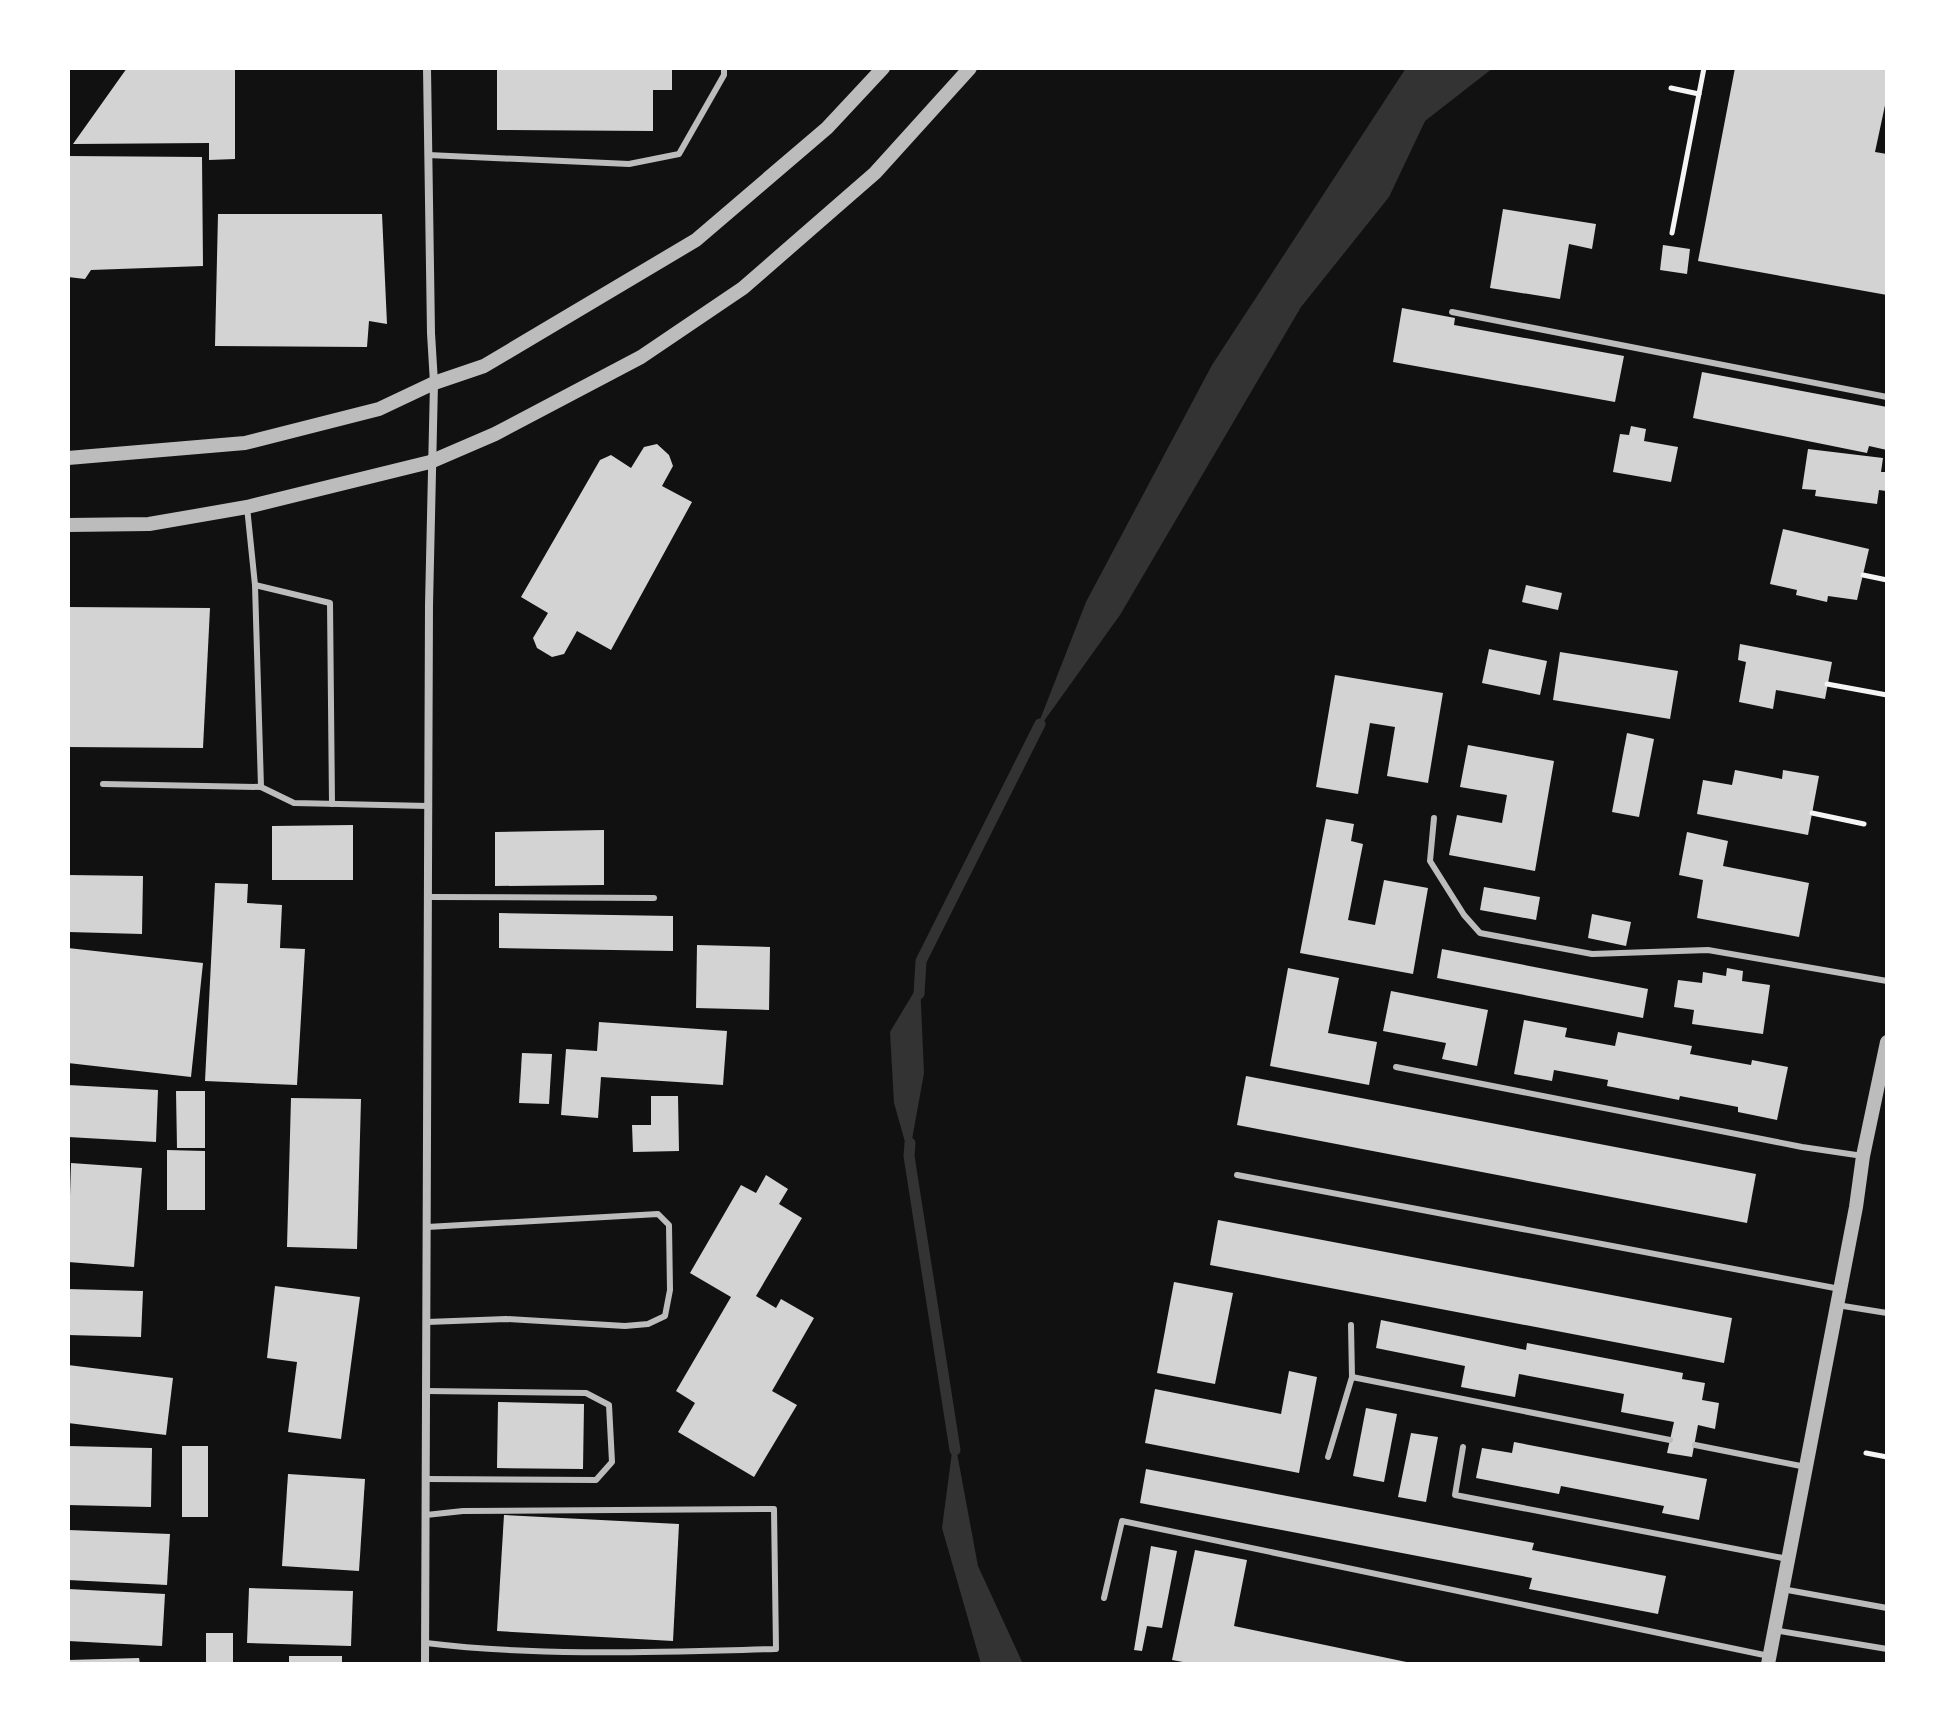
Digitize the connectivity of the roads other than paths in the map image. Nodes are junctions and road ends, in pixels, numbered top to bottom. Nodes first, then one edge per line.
1 (427, 68) edge
2 (724, 68) edge
3 (883, 68) edge
4 (970, 68) edge
5 (428, 155) junction
6 (1452, 312) dead end
7 (434, 383) junction
8 (1887, 397) edge
9 (68, 458) edge
10 (430, 462) junction
11 (247, 507) junction
12 (68, 525) edge
13 (255, 585) junction
14 (103, 784) dead end
15 (261, 787) junction
16 (332, 804) junction
17 (428, 806) junction
18 (1434, 818) dead end
19 (428, 897) junction
20 (654, 898) dead end
21 (1887, 981) edge
22 (1887, 1042) edge
23 (1396, 1067) dead end
24 (1863, 1156) junction
25 (1237, 1175) dead end
26 (427, 1227) junction
27 (1840, 1289) junction
28 (1837, 1305) junction
29 (1887, 1313) edge
30 (427, 1322) junction
31 (1351, 1325) dead end
32 (1352, 1377) junction
33 (426, 1391) junction
34 (1670, 1440) dead end
35 (1695, 1445) dead end
36 (1463, 1447) dead end
37 (1328, 1457) dead end
38 (1806, 1467) junction
39 (426, 1479) junction
40 (426, 1515) junction
41 (1788, 1559) junction
42 (1782, 1589) junction
43 (1104, 1598) dead end
44 (1887, 1608) edge
45 (1774, 1630) junction
46 (426, 1643) junction
47 (1887, 1649) edge
48 (1769, 1660) edge
49 (425, 1664) edge

1 - 5 street
2 - 5 lane
3 - 7 street
4 - 10 street
5 - 7 street
6 - 8 lane
7 - 9 street
7 - 10 street
10 - 11 street
10 - 17 street
11 - 12 street
11 - 13 lane
13 - 15 lane
13 - 16 lane
14 - 15 lane
15 - 16 lane
16 - 17 lane
17 - 19 street
18 - 21 lane
19 - 20 lane
19 - 26 street
22 - 24 street
23 - 24 lane
24 - 27 street
25 - 27 lane
26 - 30 street
26 - 30 lane
27 - 28 street
28 - 29 lane
28 - 38 street
30 - 33 street
31 - 32 lane
32 - 34 lane
32 - 37 lane
33 - 39 street
33 - 39 lane
35 - 38 lane
36 - 41 lane
38 - 41 street
39 - 40 street
40 - 46 street
40 - 46 lane
41 - 42 street
42 - 44 lane
42 - 45 street
43 - 48 lane
45 - 47 lane
45 - 48 street
46 - 49 street

